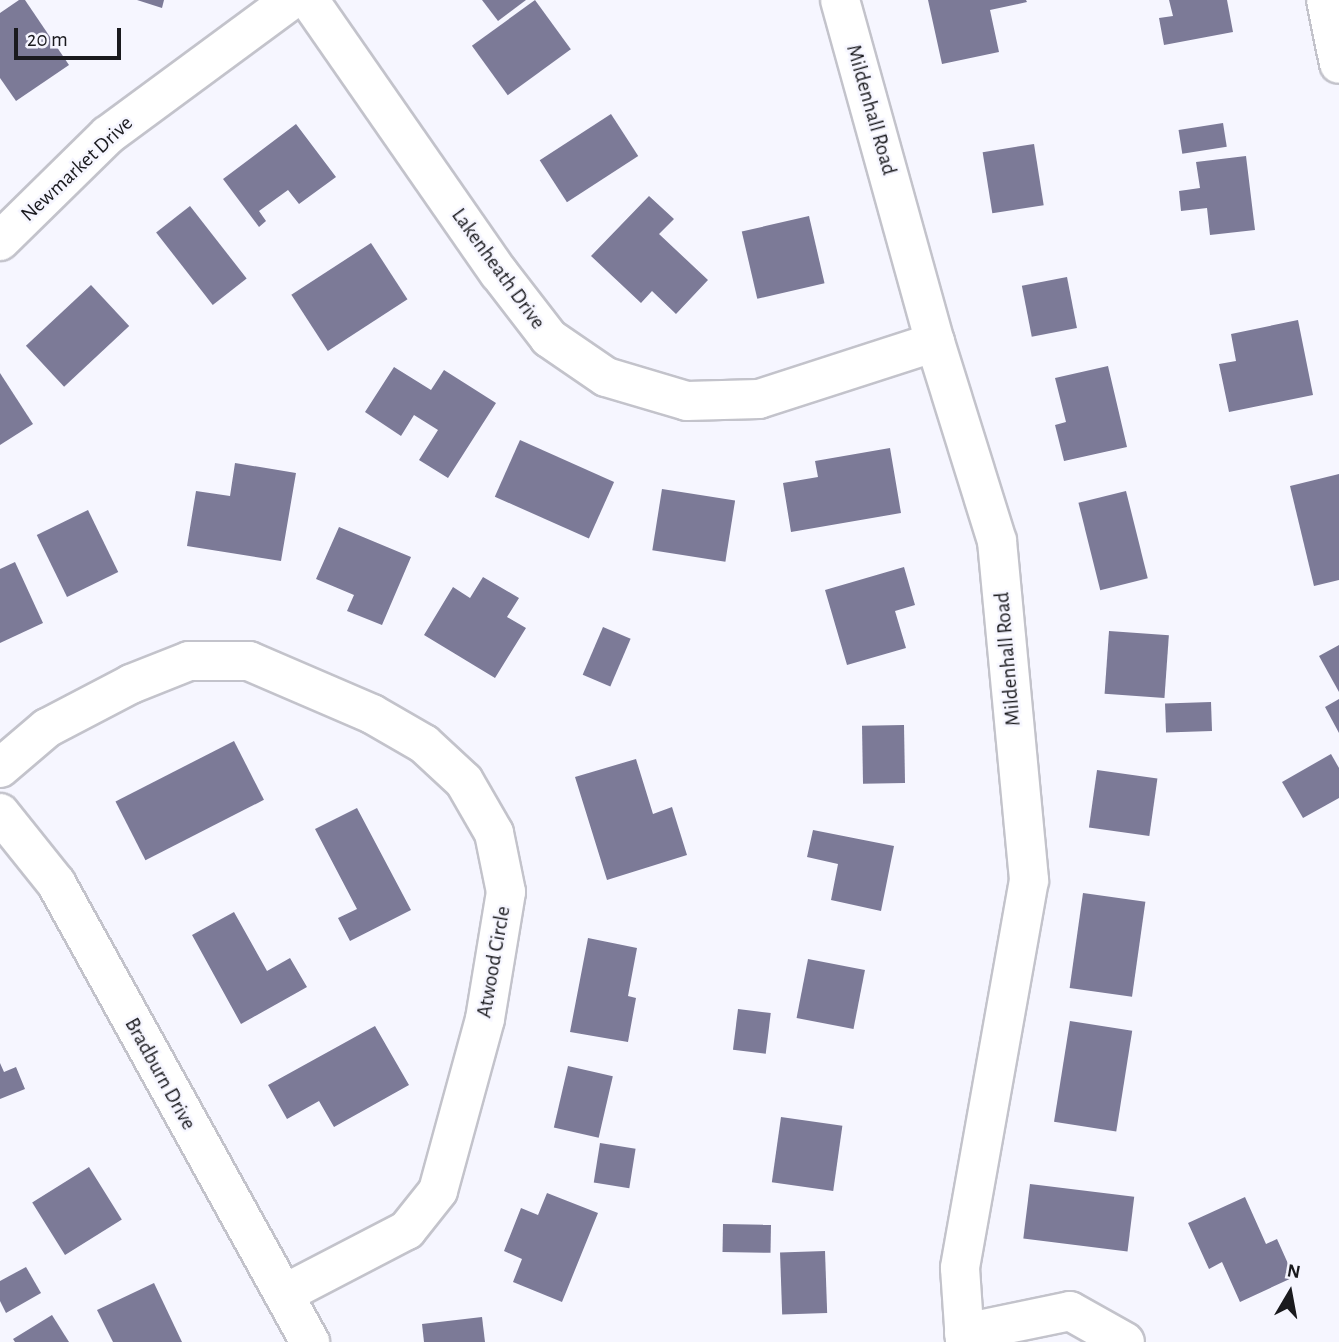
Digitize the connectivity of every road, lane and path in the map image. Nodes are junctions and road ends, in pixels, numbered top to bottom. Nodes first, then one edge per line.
1 (291, 0) edge
2 (309, 0) edge
3 (840, 0) edge
4 (1326, 0) edge
5 (1339, 64) edge
6 (0, 241) edge
7 (935, 342) junction
8 (0, 768) edge
9 (0, 813) edge
10 (284, 1294) junction
11 (965, 1338) edge
12 (310, 1342) edge
13 (1125, 1342) edge

1 - 6 street, Newmarket Drive
2 - 7 street, Lakenheath Drive
3 - 7 street, Mildenhall Road
4 - 5 street
7 - 11 street, Mildenhall Road
8 - 10 street, Atwood Circle
9 - 10 street, Bradburn Drive
10 - 12 street, Bradburn Drive
11 - 13 street, Mildenhall Road

